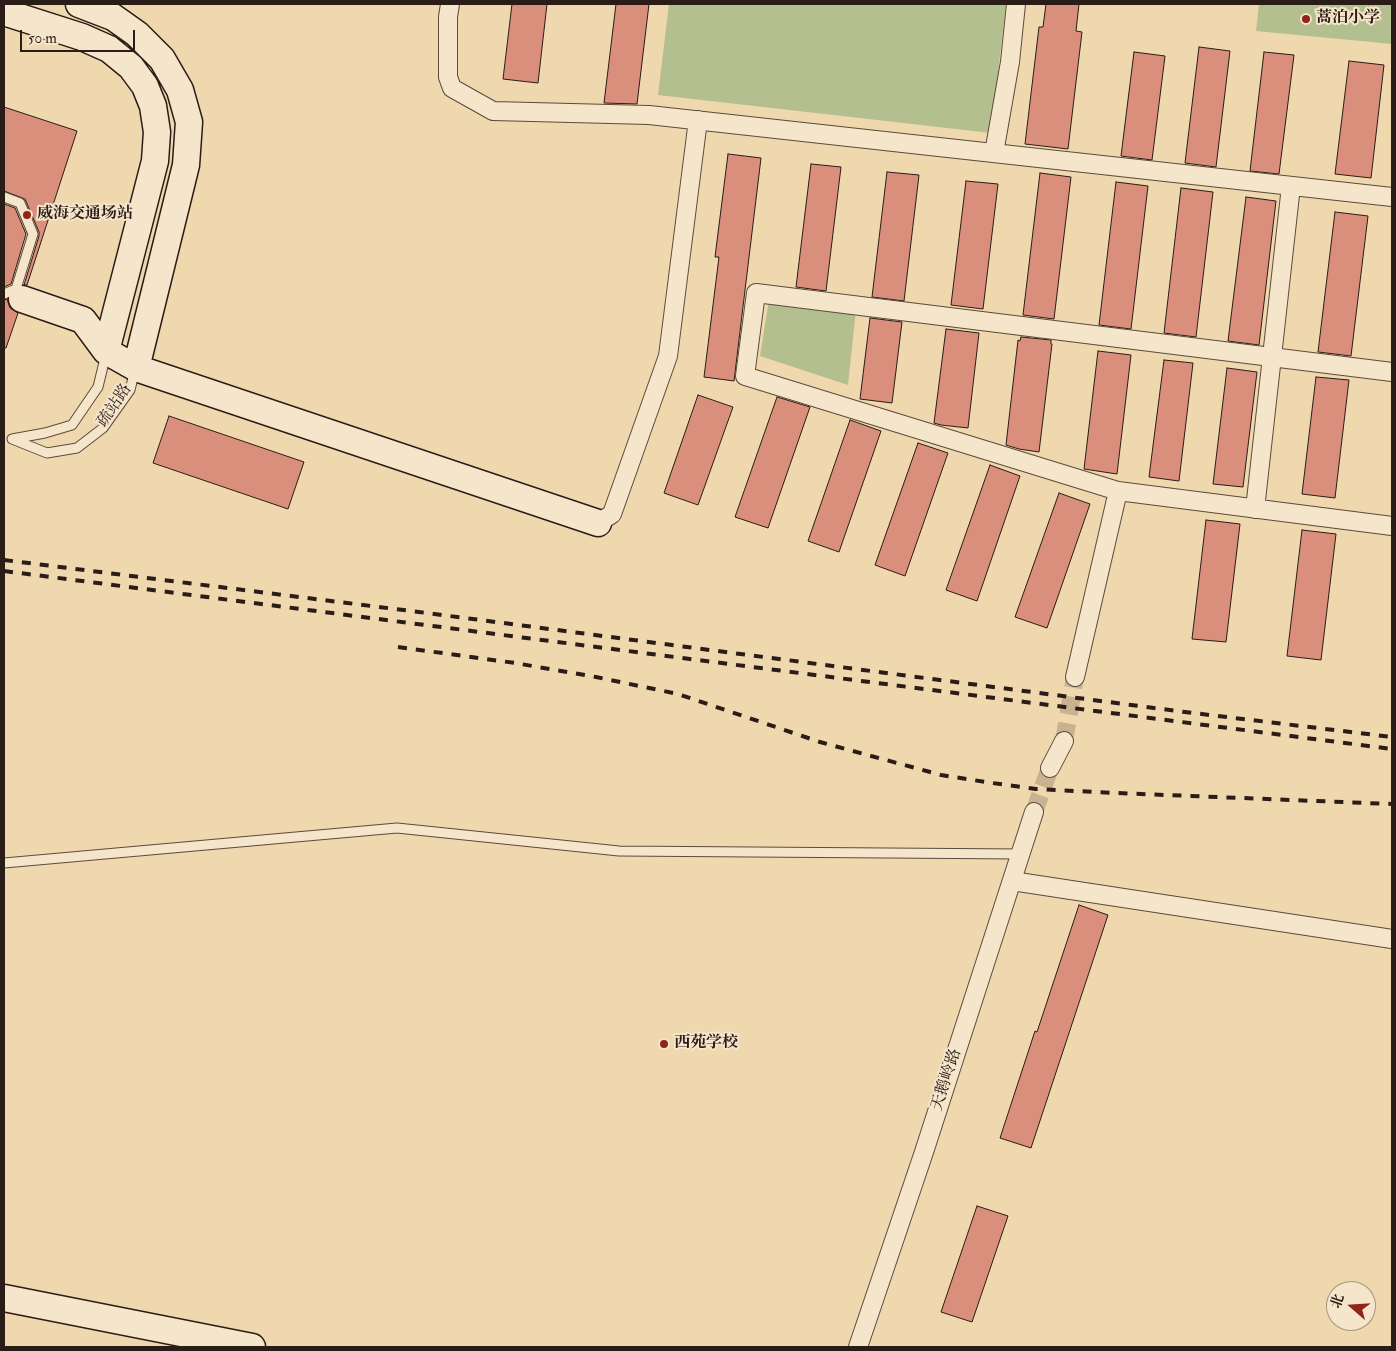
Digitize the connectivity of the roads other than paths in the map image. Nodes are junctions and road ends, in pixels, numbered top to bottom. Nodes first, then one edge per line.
1 (79, 4) edge
2 (450, 4) edge
3 (1016, 4) edge
4 (4, 12) edge
5 (698, 120) junction
6 (994, 153) junction
7 (1292, 186) junction
8 (4, 197) edge
9 (1392, 197) edge
10 (13, 297) edge
11 (106, 351) junction
12 (1273, 357) junction
13 (136, 368) junction
14 (1392, 372) edge
15 (8, 437) edge
16 (1118, 491) junction
17 (1255, 508) junction
18 (598, 523) joint
19 (1392, 526) edge
20 (1076, 677) tunnel mouth
21 (1064, 741) tunnel mouth
22 (1050, 768) tunnel mouth
23 (1034, 812) tunnel mouth
24 (1021, 854) junction
25 (4, 863) edge
26 (1012, 882) junction
27 (1392, 939) edge
28 (4, 1298) edge
29 (252, 1347) edge
30 (858, 1347) edge

1 - 13 street, 疏站路
2 - 5 street
3 - 6 street
4 - 11 street, 疏站路
5 - 6 street
5 - 18 street
6 - 7 street
7 - 9 street
7 - 12 street
8 - 10 lane
10 - 11 street
11 - 13 street
11 - 15 lane, 疏站路
12 - 14 street
12 - 16 street
12 - 17 street
13 - 15 lane, 疏站路
13 - 18 street
16 - 17 street
16 - 20 street
17 - 19 street
21 - 22 street
23 - 24 street, 天鹅岭路
24 - 25 lane
24 - 26 street, 天鹅岭路
26 - 27 street
26 - 30 street, 天鹅岭路
28 - 29 street

